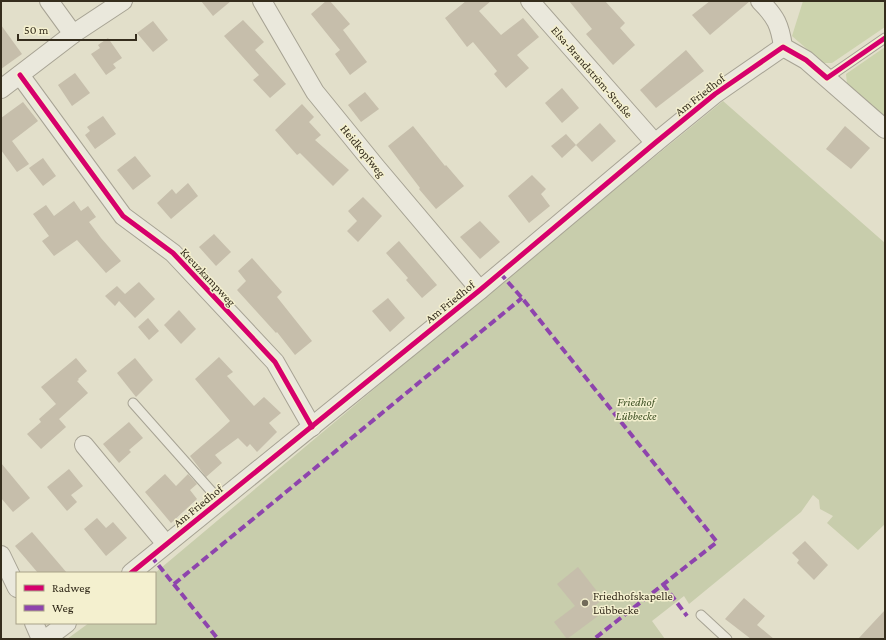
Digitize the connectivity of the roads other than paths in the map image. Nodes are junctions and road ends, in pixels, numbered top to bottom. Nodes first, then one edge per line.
1 (49, 1) edge
2 (122, 1) edge
3 (262, 1) edge
4 (530, 1) edge
5 (760, 1) edge
6 (73, 34) junction
7 (885, 38) edge
8 (783, 47) junction
9 (20, 75) junction
10 (827, 78) junction
11 (1, 89) edge
12 (885, 129) edge
13 (655, 143) junction
14 (480, 290) junction
15 (133, 403) dead end
16 (312, 427) junction
17 (84, 445) dead end
18 (220, 501) junction
19 (166, 544) junction
20 (1, 555) edge
21 (131, 572) edge
22 (16, 586) edge
23 (702, 615) dead end
24 (34, 624) edge
25 (66, 624) edge
26 (41, 639) edge
27 (46, 639) edge
28 (727, 639) edge

1 - 6 street
2 - 6 street
3 - 14 street, Heidkopfweg
4 - 13 street, Elsa-Brandström-Straße
5 - 8 street
6 - 9 street
7 - 10 lane
8 - 10 street
8 - 13 street, Am Friedhof
9 - 11 street
9 - 16 street, Kreuzkampweg
10 - 12 street
13 - 14 street, Am Friedhof
14 - 16 street, Am Friedhof
15 - 18 lane, Am Friedhof
16 - 18 street, Am Friedhof
17 - 19 street
18 - 19 street, Am Friedhof
19 - 21 street, Am Friedhof
20 - 22 street
23 - 28 lane
24 - 26 street
25 - 27 street

